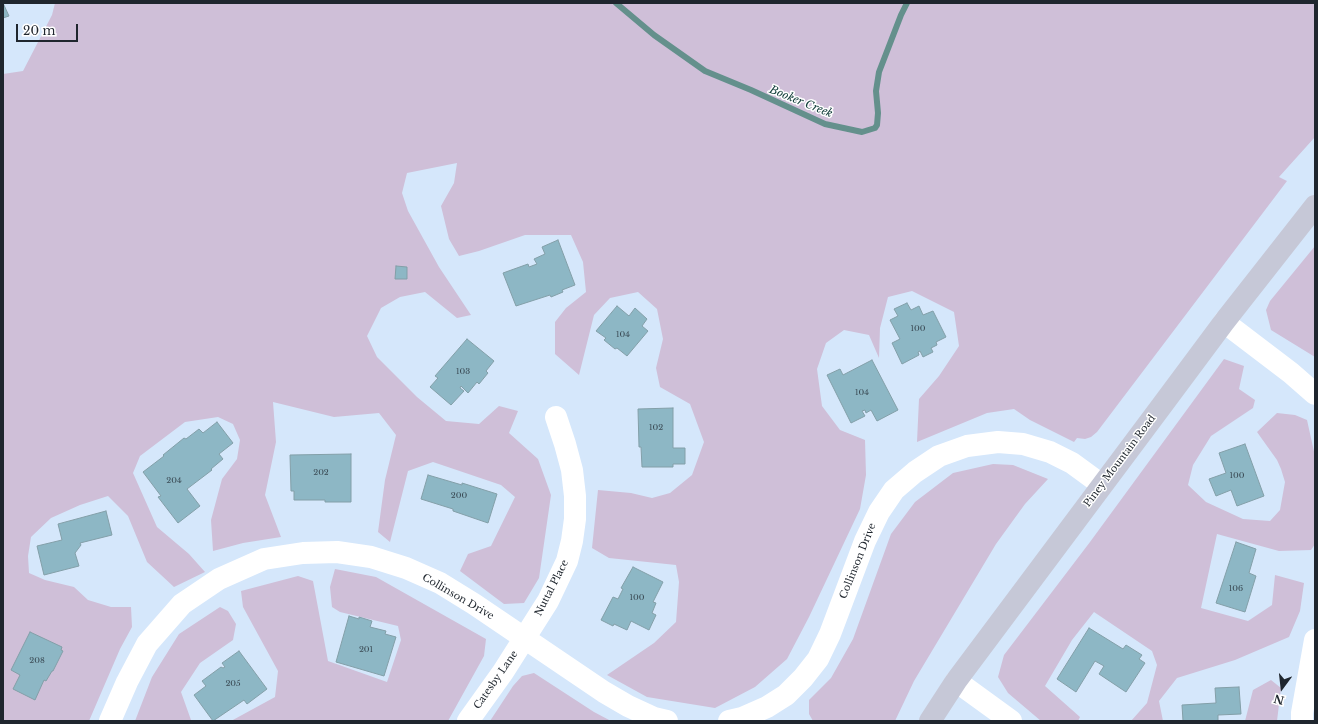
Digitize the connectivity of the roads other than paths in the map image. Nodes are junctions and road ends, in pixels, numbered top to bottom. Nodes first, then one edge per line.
1 (1315, 206) edge
2 (1224, 322) junction
3 (1315, 394) edge
4 (556, 417) dead end
5 (1102, 485) junction
6 (524, 638) junction
7 (1315, 640) edge
8 (956, 681) junction
9 (110, 721) edge
10 (468, 721) edge
11 (667, 721) edge
12 (729, 721) edge
13 (930, 721) edge
14 (1011, 721) edge
15 (1302, 721) edge

1 - 2 street, Piney Mountain Road
2 - 3 street
2 - 5 street, Piney Mountain Road
4 - 6 street, Nuttal Place
5 - 8 street, Piney Mountain Road
5 - 12 street, Collinson Drive
6 - 9 street, Collinson Drive
6 - 10 street, Catesby Lane
6 - 11 street, Collinson Drive
7 - 15 street
8 - 13 street, Piney Mountain Road
8 - 14 street

